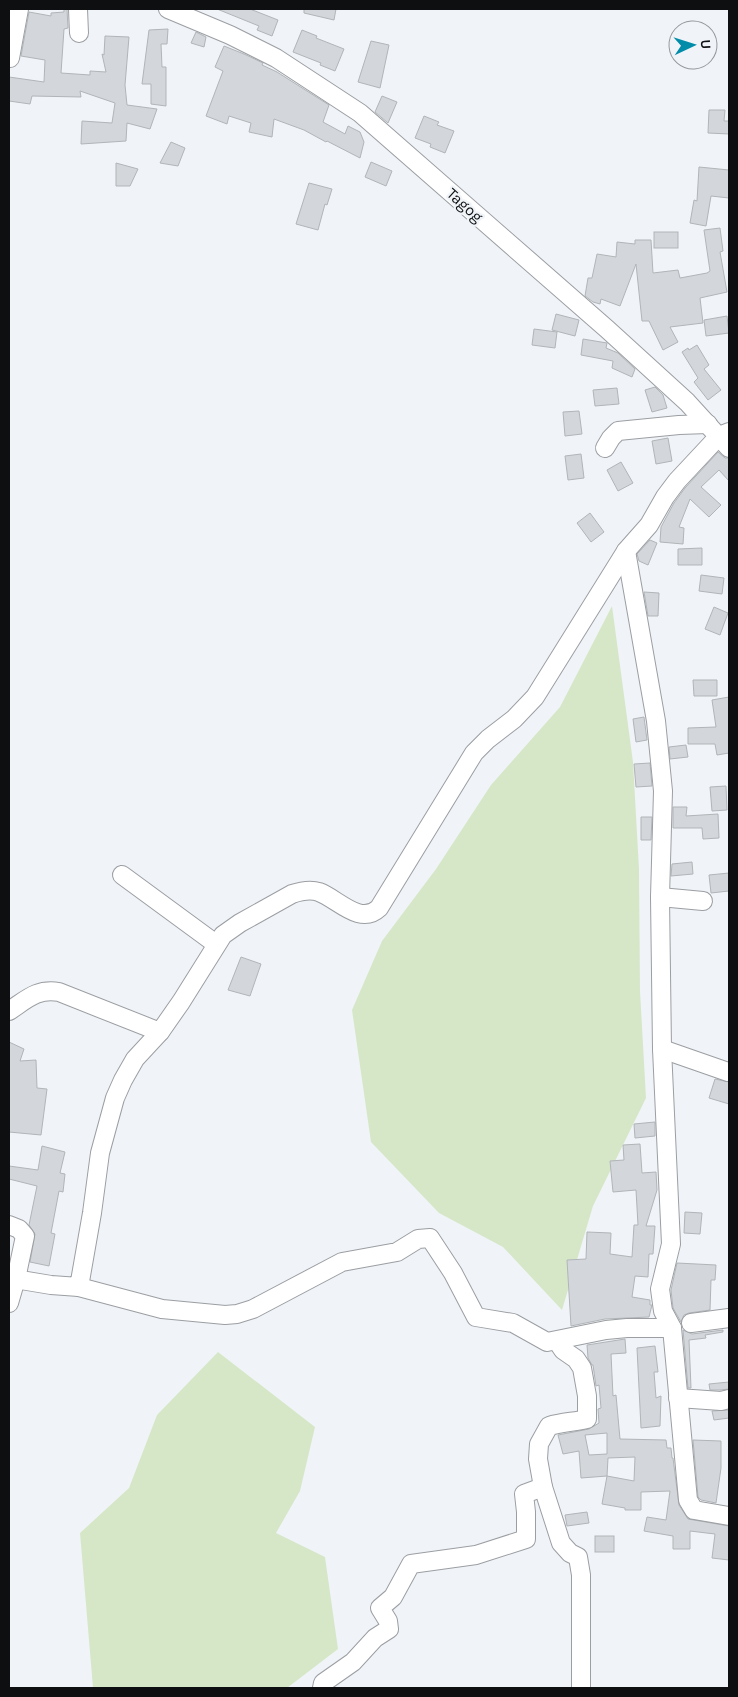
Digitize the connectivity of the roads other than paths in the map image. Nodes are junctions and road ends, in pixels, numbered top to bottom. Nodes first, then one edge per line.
1 (19, 9) edge
2 (78, 9) edge
3 (168, 9) edge
4 (79, 33) dead end
5 (10, 58) edge
6 (721, 435) edge
7 (605, 448) dead end
8 (626, 551) junction
9 (122, 875) dead end
10 (660, 897) junction
11 (703, 901) dead end
12 (216, 944) junction
13 (9, 1011) edge
14 (160, 1032) junction
15 (662, 1049) junction
16 (728, 1072) edge
17 (9, 1225) edge
18 (13, 1279) edge
19 (79, 1287) junction
20 (9, 1303) edge
21 (729, 1318) edge
22 (691, 1322) dead end
23 (672, 1328) junction
24 (557, 1340) junction
25 (678, 1398) junction
26 (729, 1399) edge
27 (544, 1487) junction
28 (729, 1516) edge
29 (322, 1688) edge
30 (581, 1688) edge

1 - 5 street
2 - 4 street
3 - 6 street, Tagog
6 - 7 street
6 - 8 street
8 - 10 street
8 - 12 street
9 - 12 street
10 - 11 street
10 - 15 street
12 - 14 street
13 - 14 street
14 - 19 street
15 - 16 street
15 - 23 street
17 - 18 street
18 - 19 street
18 - 20 street
19 - 24 street
21 - 22 street
23 - 24 street
23 - 25 street
24 - 27 street
25 - 26 street
25 - 28 street
27 - 29 street
27 - 30 street

